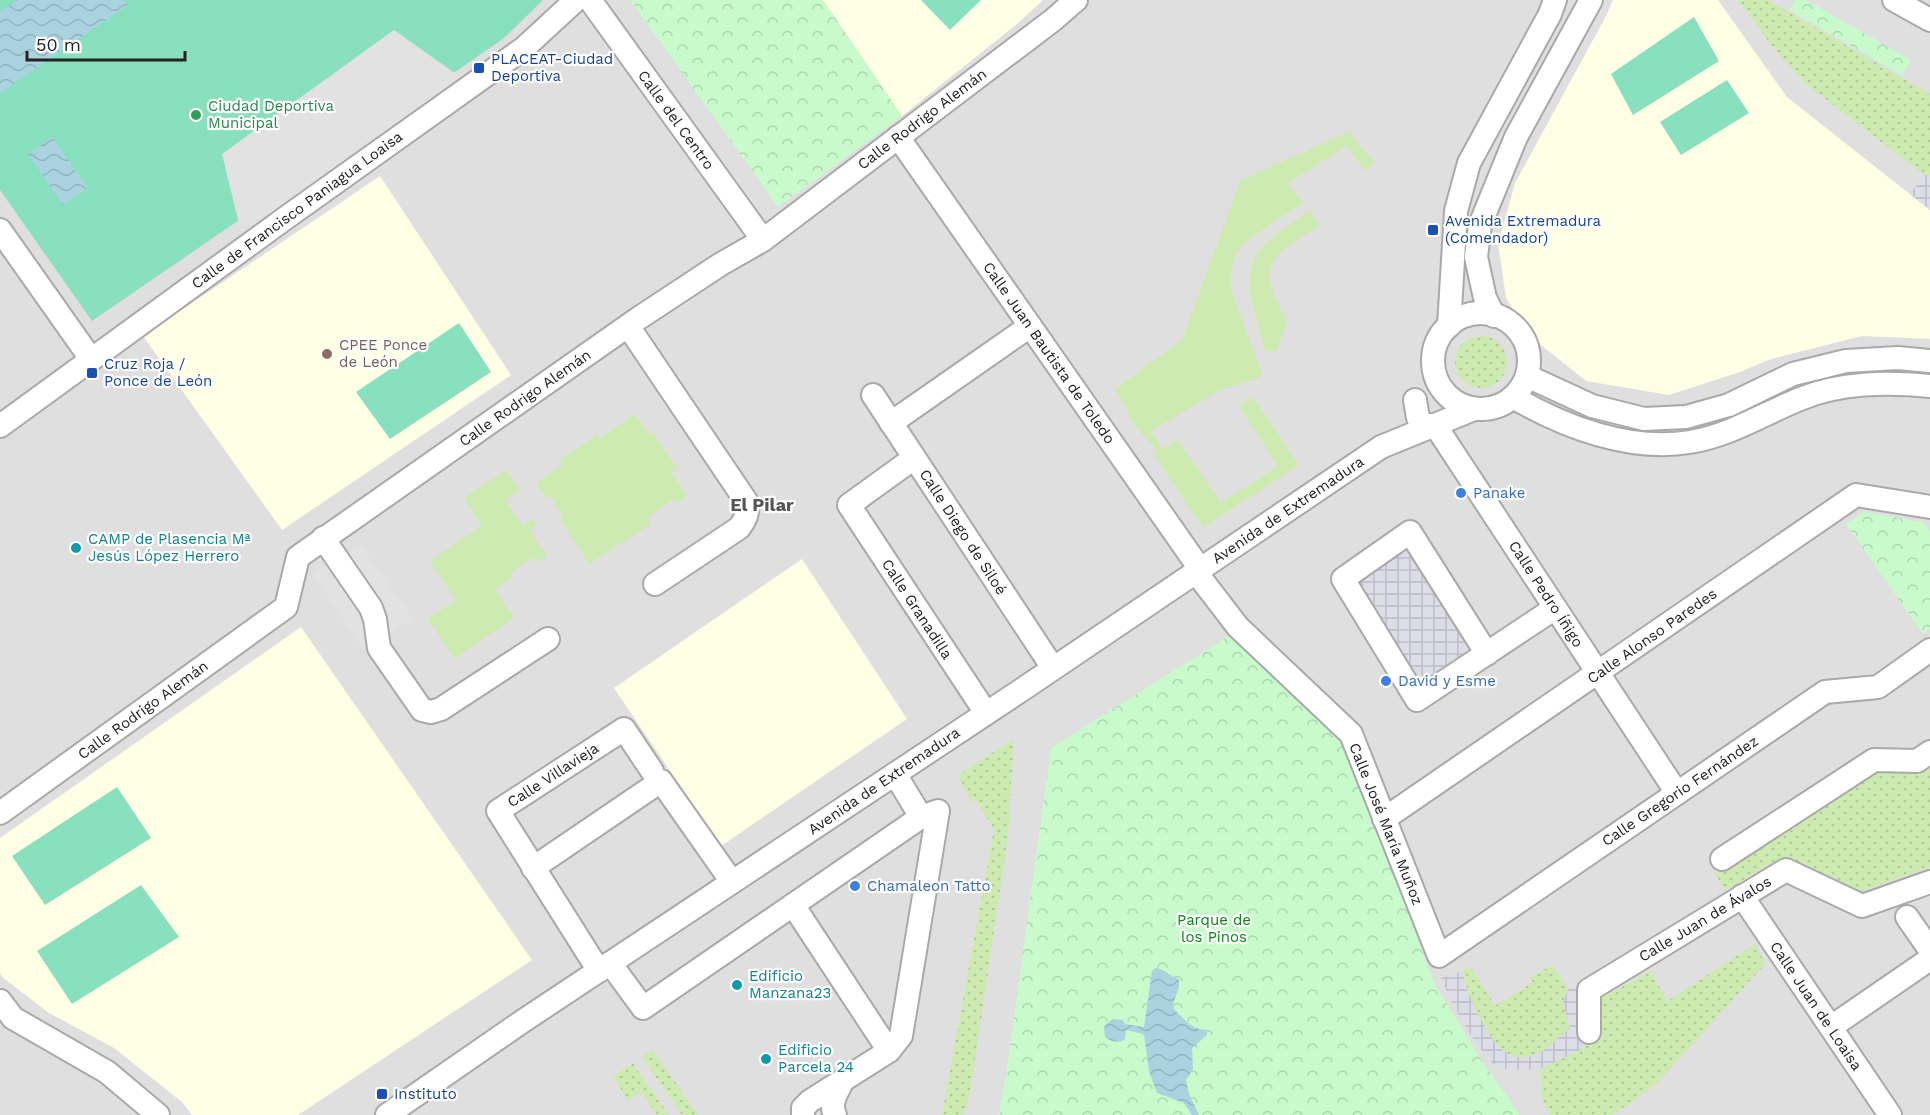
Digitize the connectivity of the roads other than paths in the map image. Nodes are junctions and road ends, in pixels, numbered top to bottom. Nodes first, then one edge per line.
1 (576, 0) edge
2 (590, 0) edge
3 (1076, 0) edge
4 (1555, 0) edge
5 (1590, 0) edge
6 (1894, 0) edge
7 (1930, 20) edge
8 (898, 137) junction
9 (0, 230) edge
10 (763, 240) junction
11 (1494, 316) junction
12 (628, 326) junction
13 (1030, 326) junction
14 (1449, 326) junction
15 (90, 359) junction
16 (1930, 361) edge
17 (1434, 373) junction
18 (1527, 376) junction
19 (1930, 386) edge
20 (873, 395) dead end
21 (1513, 397) junction
22 (1415, 400) junction
23 (1474, 409) junction
24 (4, 421) edge
25 (891, 423) junction
26 (1436, 424) junction
27 (1381, 447) junction
28 (914, 458) junction
29 (1930, 507) edge
30 (323, 538) junction
31 (1197, 570) junction
32 (655, 584) dead end
33 (1555, 608) junction
34 (548, 639) dead end
35 (1930, 650) edge
36 (1487, 654) junction
37 (1053, 668) junction
38 (1598, 674) junction
39 (986, 713) junction
40 (1930, 752) edge
41 (652, 771) dead end
42 (895, 774) junction
43 (1677, 793) junction
44 (0, 813) edge
45 (921, 817) junction
46 (1384, 819) junction
47 (1722, 858) dead end
48 (533, 868) junction
49 (732, 882) junction
50 (1930, 882) edge
51 (1742, 896) junction
52 (793, 905) junction
53 (1907, 917) dead end
54 (1930, 950) edge
55 (1439, 956) joint
56 (1930, 959) edge
57 (604, 967) junction
58 (0, 1001) edge
59 (1832, 1027) junction
60 (1589, 1032) dead end
61 (889, 1051) junction
62 (842, 1083) junction
63 (158, 1115) edge
64 (387, 1115) edge
65 (803, 1115) edge
66 (835, 1115) edge
67 (1890, 1115) edge

1 - 15 street, Calle de Francisco Paniagua Loaisa
2 - 10 street, Calle del Centro
3 - 8 street, Calle Rodrigo Alemán
4 - 14 street
5 - 11 street
6 - 7 street
8 - 10 street, Calle Rodrigo Alemán
8 - 13 street, Calle Juan Bautista de Toledo
9 - 15 street
10 - 12 street, Calle Rodrigo Alemán
11 - 14 street
11 - 18 street
12 - 30 street, Calle Rodrigo Alemán
12 - 32 street
13 - 25 street
13 - 31 street, Calle Juan Bautista de Toledo
14 - 17 street
15 - 24 street, Calle de Francisco Paniagua Loaisa
16 - 18 street
17 - 22 street
17 - 23 street
18 - 21 street
19 - 21 street
20 - 25 street, Calle Diego de Siloé
21 - 23 street
22 - 26 street
22 - 27 street
23 - 26 street
25 - 28 street, Calle Diego de Siloé
26 - 27 street
26 - 33 street, Calle Pedro Íñigo
27 - 31 street, Avenida de Extremadura
28 - 37 street, Calle Diego de Siloé
28 - 39 street, Calle Granadilla
29 - 38 street, Calle Alonso Paredes
30 - 34 street
30 - 44 street, Calle Rodrigo Alemán
31 - 37 street, Avenida de Extremadura
31 - 46 street, Calle José María Muñoz
33 - 36 street
33 - 38 street, Calle Pedro Íñigo
35 - 43 street, Calle Gregorio Fernández
36 - 36 street
37 - 39 street, Avenida de Extremadura
38 - 43 street, Calle Pedro Íñigo
38 - 46 street, Calle Alonso Paredes
39 - 42 street, Avenida de Extremadura
40 - 47 street
41 - 48 street, Calle Villavieja
42 - 45 street
42 - 49 street, Avenida de Extremadura
43 - 55 street, Calle Gregorio Fernández
45 - 52 street
45 - 61 street
46 - 55 street, Calle José María Muñoz
48 - 49 street
48 - 57 street
49 - 57 street, Avenida de Extremadura
50 - 51 street, Calle Juan de Ávalos
51 - 59 street, Calle Juan de Loaisa
51 - 60 street, Calle Juan de Ávalos
52 - 57 street
52 - 61 street
53 - 54 street
56 - 59 street
57 - 64 street, Avenida de Extremadura
58 - 63 street
59 - 67 street, Calle Juan de Loaisa
61 - 62 street
62 - 65 street
62 - 66 street

